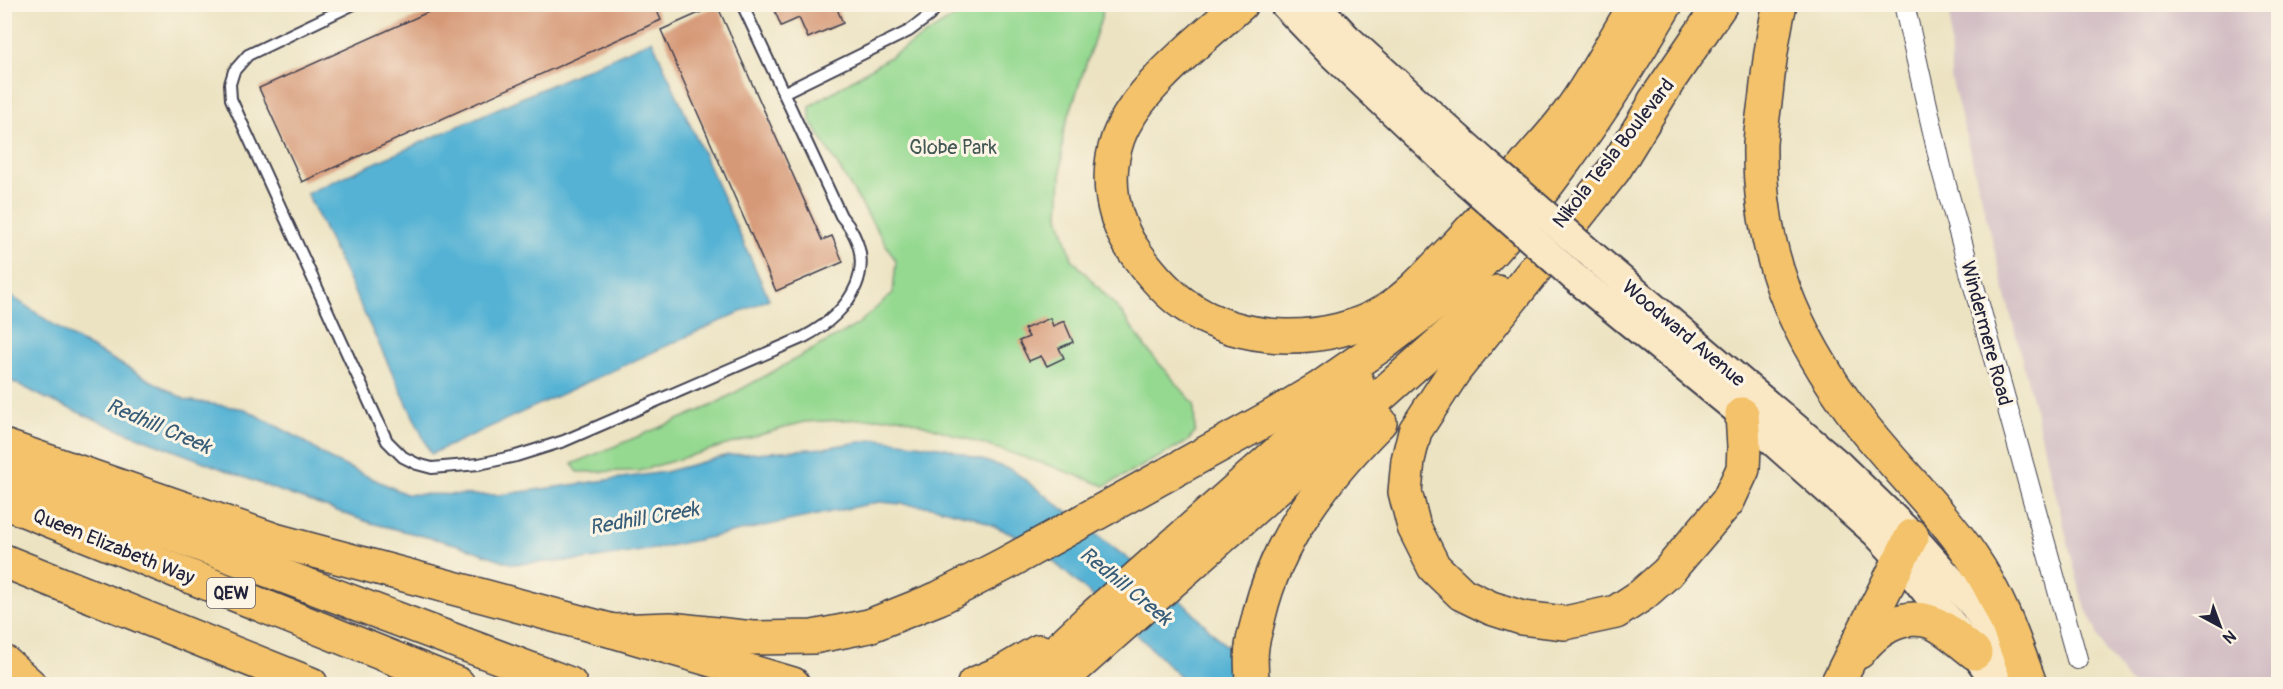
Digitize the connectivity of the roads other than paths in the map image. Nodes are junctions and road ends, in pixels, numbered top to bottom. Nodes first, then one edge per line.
1 (354, 4) edge
2 (742, 4) edge
3 (939, 4) edge
4 (1241, 4) edge
5 (1284, 4) edge
6 (1315, 4) edge
7 (1636, 4) edge
8 (1666, 4) edge
9 (1721, 4) edge
10 (1780, 4) edge
11 (1904, 4) edge
12 (1666, 85) junction
13 (783, 93) junction
14 (1474, 171) junction
15 (1461, 284) junction
16 (1495, 294) junction
17 (1742, 414) junction
18 (4, 446) edge
19 (4, 471) edge
20 (4, 502) edge
21 (1198, 541) junction
22 (1906, 547) junction
23 (4, 561) edge
24 (1087, 622) junction
25 (613, 631) junction
26 (1975, 653) junction
27 (2077, 659) dead end
28 (4, 662) edge
29 (1841, 677) edge
30 (28, 684) edge
31 (311, 684) edge
32 (458, 684) edge
33 (570, 684) edge
34 (793, 684) edge
35 (975, 684) edge
36 (1021, 684) edge
37 (1057, 684) edge
38 (1252, 684) edge
39 (1997, 684) edge
40 (2029, 684) edge

1 - 13 lane
2 - 13 lane
3 - 13 lane
4 - 7 highway
5 - 14 main road, Woodward Avenue
6 - 14 main road, Woodward Avenue
8 - 15 highway, Nikola Tesla Boulevard
9 - 12 highway, Nikola Tesla Boulevard
10 - 40 highway
11 - 27 street, Windermere Road
12 - 16 highway, Nikola Tesla Boulevard
12 - 17 highway
14 - 17 main road, Woodward Avenue, bridge
14 - 22 main road, Woodward Avenue, bridge
15 - 21 highway
15 - 25 highway
16 - 21 highway
16 - 38 highway
17 - 22 main road, Woodward Avenue
18 - 25 highway
19 - 33 highway
20 - 32 highway, Queen Elizabeth Way / QEW
21 - 24 highway
21 - 37 highway
22 - 26 main road, Woodward Avenue
22 - 29 highway
22 - 40 main road, Woodward Avenue
23 - 31 highway
24 - 35 highway
24 - 36 highway
25 - 34 highway
26 - 29 highway
26 - 39 main road, Woodward Avenue
28 - 30 highway

